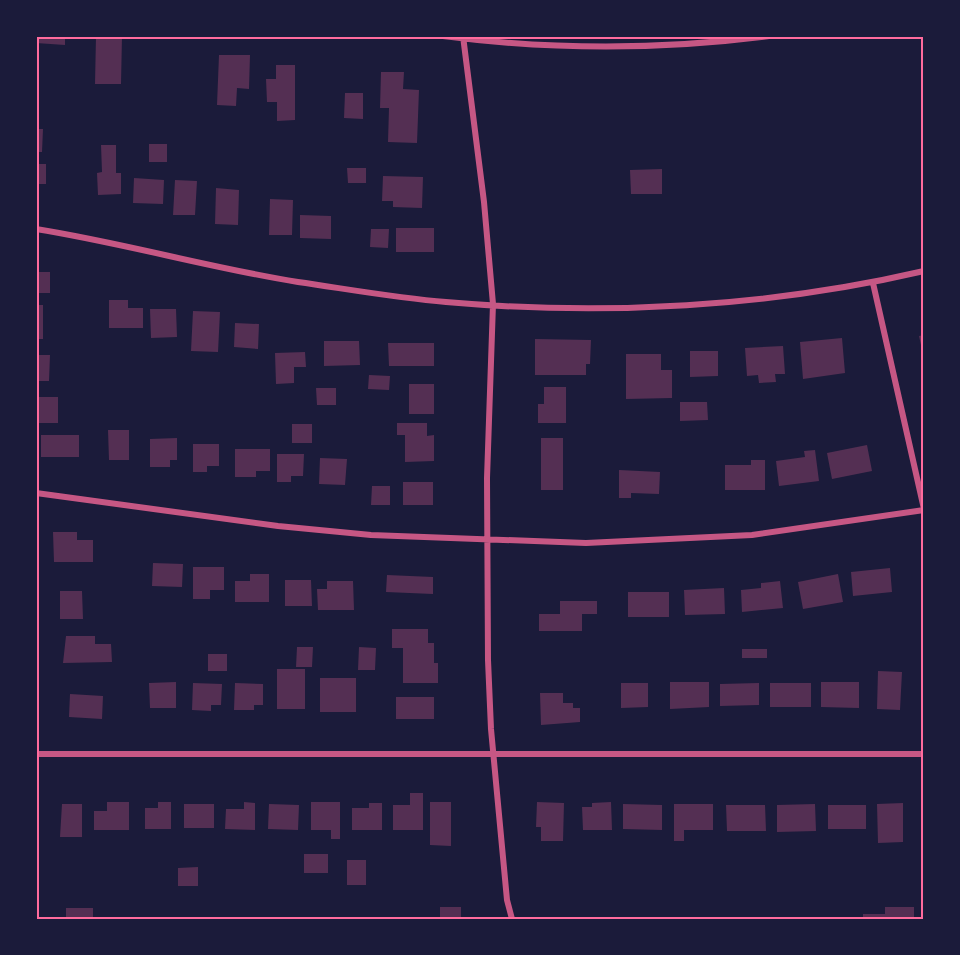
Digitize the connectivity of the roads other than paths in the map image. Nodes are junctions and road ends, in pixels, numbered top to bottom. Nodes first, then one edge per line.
1 (443, 36) edge
2 (769, 36) edge
3 (464, 37) edge
4 (36, 229) edge
5 (924, 271) edge
6 (873, 283) junction
7 (493, 304) junction
8 (36, 493) edge
9 (924, 510) edge
10 (486, 541) junction
11 (494, 753) junction
12 (36, 754) edge
13 (924, 754) edge
14 (512, 919) edge

1 - 3 street
2 - 3 street
3 - 7 street
4 - 7 street
5 - 6 street
6 - 7 street
6 - 9 street
7 - 10 street
8 - 10 street
9 - 10 street
10 - 11 street
11 - 12 street
11 - 13 street
11 - 14 street

